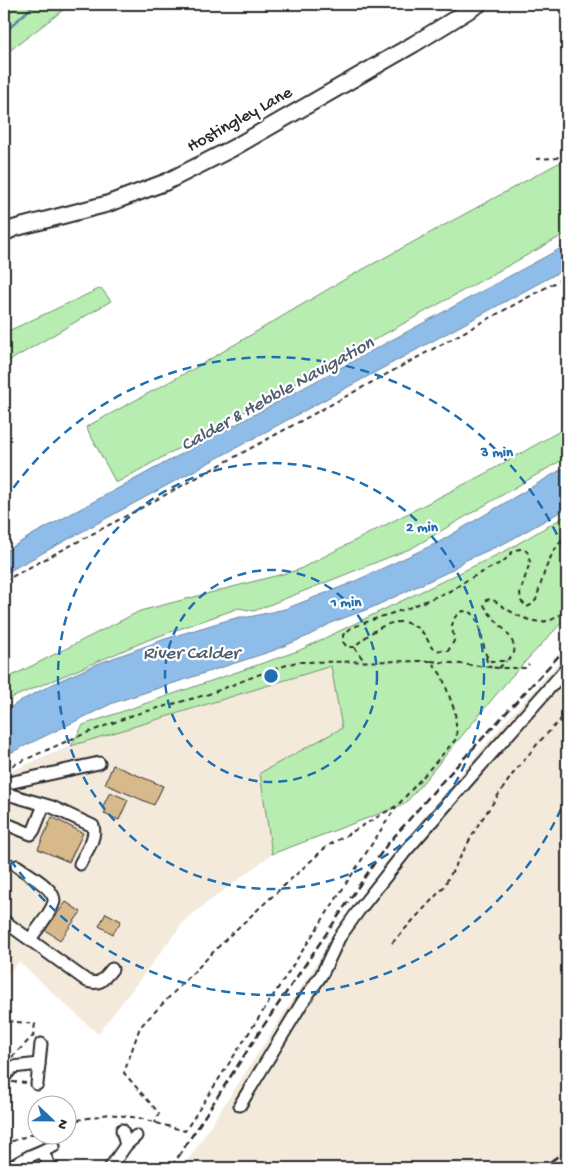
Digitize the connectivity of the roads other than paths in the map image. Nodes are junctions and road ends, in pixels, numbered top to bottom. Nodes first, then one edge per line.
1 (479, 4) edge
2 (4, 233) edge
3 (567, 668) edge
4 (99, 763) dead end
5 (4, 784) edge
6 (4, 793) edge
7 (44, 805) junction
8 (4, 824) edge
9 (80, 864) dead end
10 (16, 866) dead end
11 (4, 921) edge
12 (30, 939) junction
13 (112, 969) dead end
14 (37, 1040) road end
15 (39, 1064) junction
16 (8, 1079) edge
17 (38, 1084) road end
18 (240, 1105) dead end
19 (122, 1130) dead end
20 (136, 1136) dead end
21 (126, 1144) junction
22 (54, 1146) dead end
23 (42, 1151) junction
24 (9, 1168) edge
25 (51, 1168) edge
26 (110, 1168) edge

1 - 2 main road, Hostingley Lane
3 - 18 street
4 - 5 street
6 - 7 street
7 - 8 street
7 - 9 street
10 - 12 street
11 - 12 street
12 - 13 street
14 - 15 street
15 - 16 street
15 - 17 street
19 - 21 street
20 - 21 street
21 - 26 street
22 - 23 street
23 - 24 street
23 - 25 street

